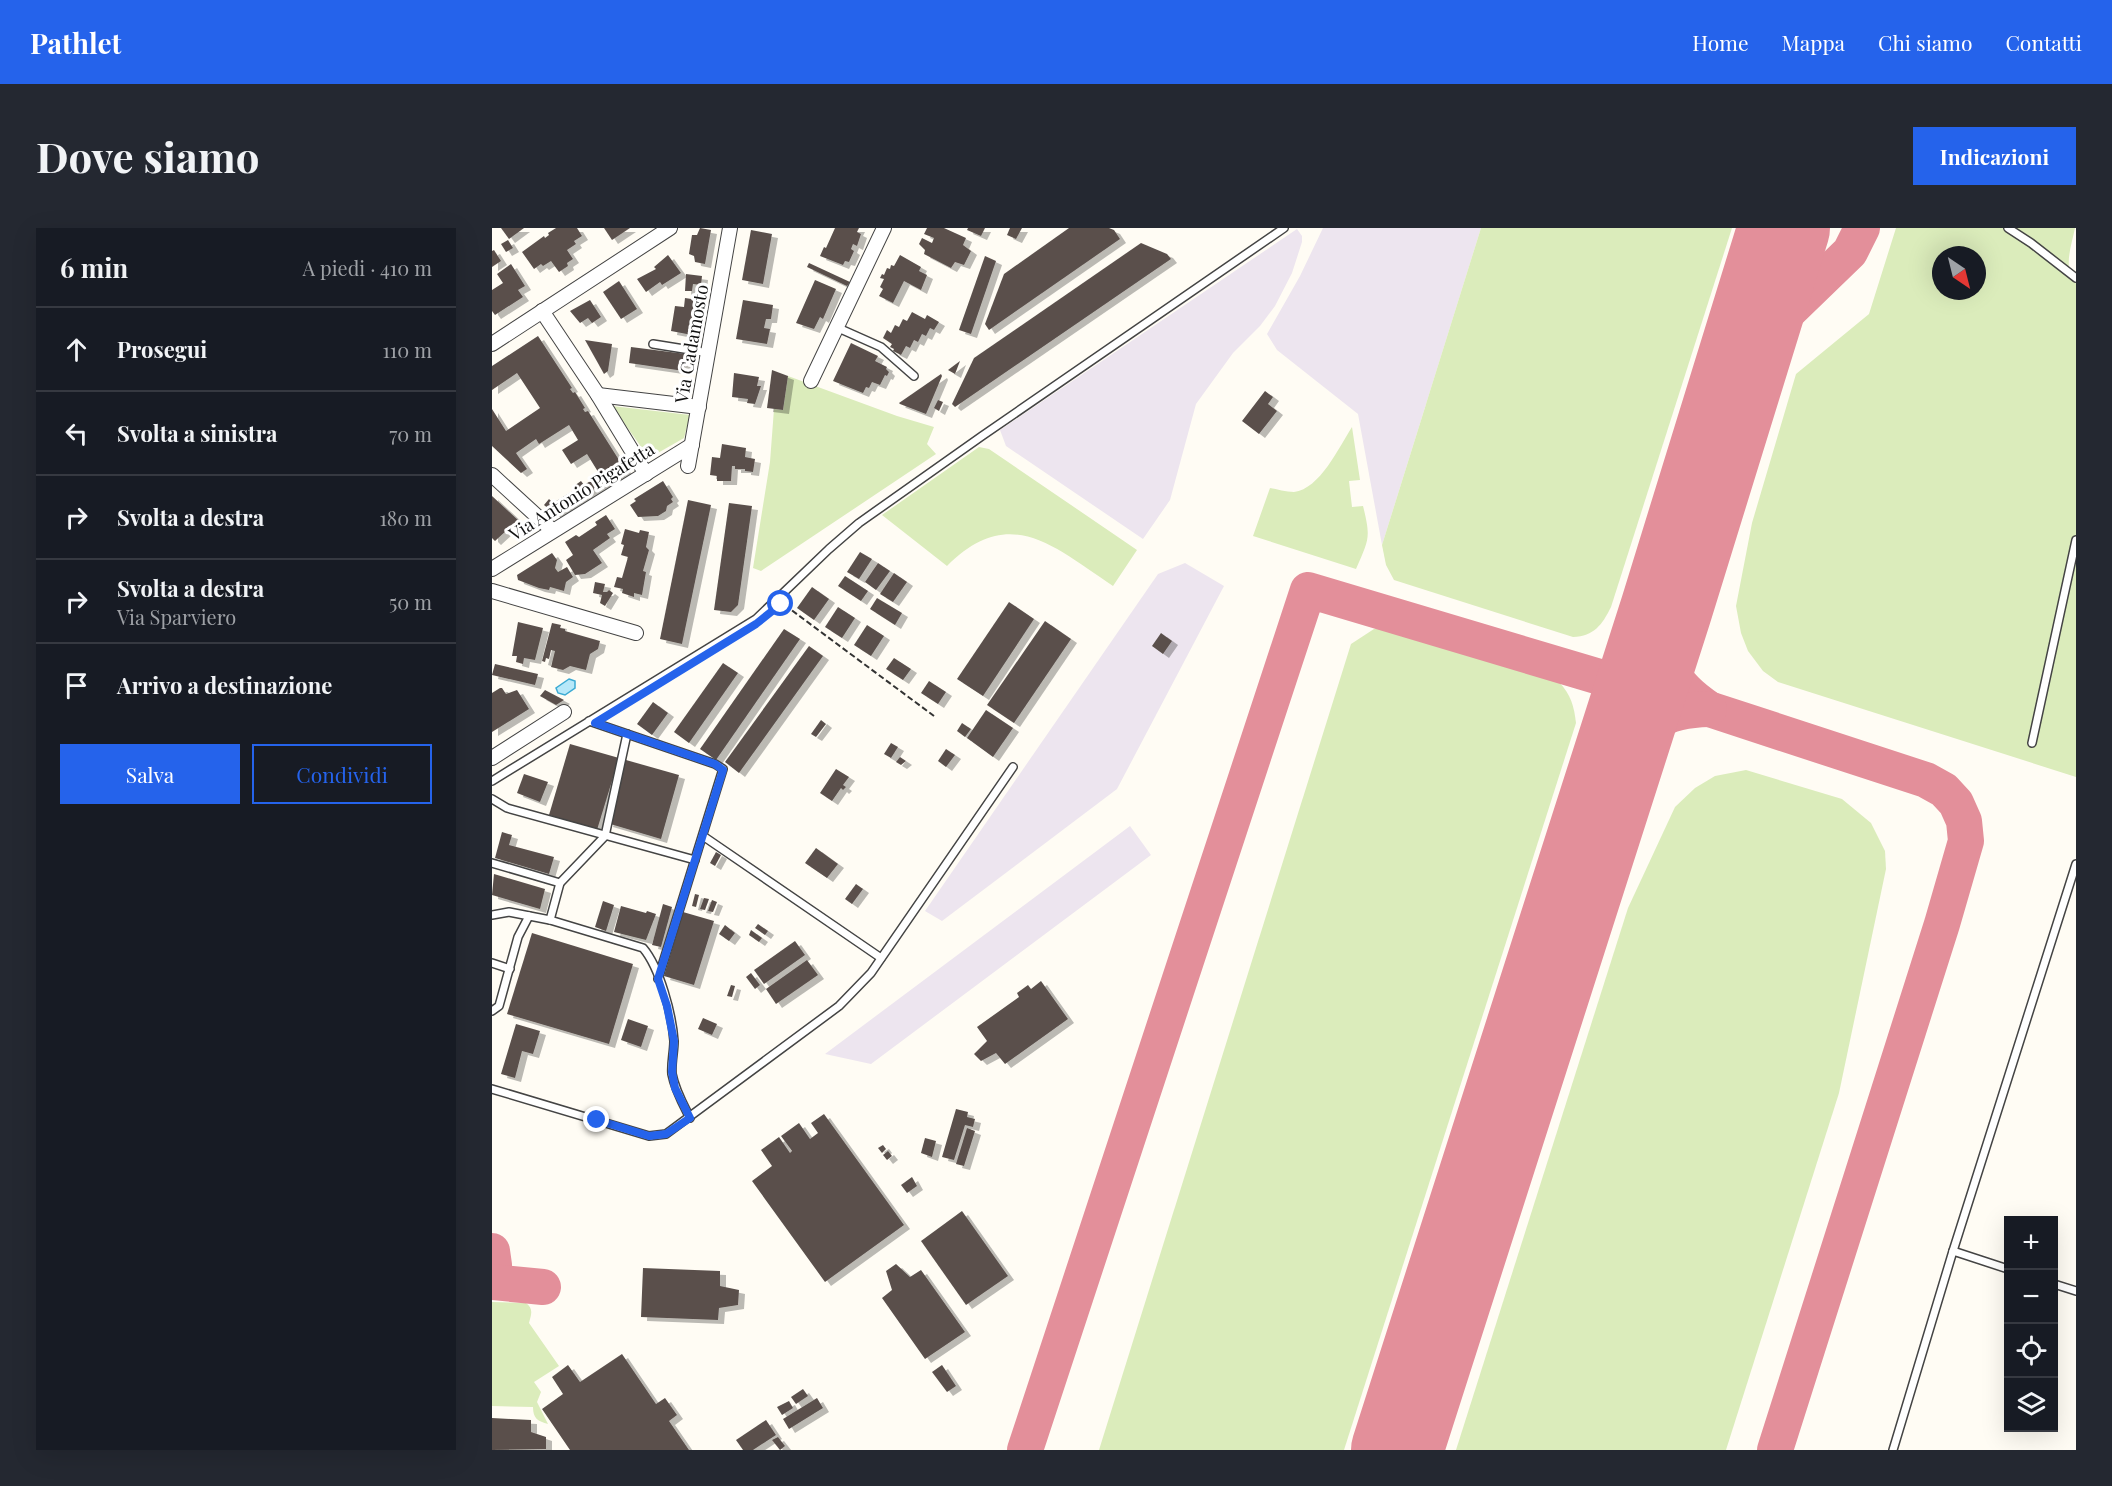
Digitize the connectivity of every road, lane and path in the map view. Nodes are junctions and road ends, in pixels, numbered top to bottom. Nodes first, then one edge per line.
1 (670, 228) edge
2 (730, 228) edge
3 (884, 228) edge
4 (1284, 228) edge
5 (2008, 228) edge
6 (2076, 278) edge
7 (542, 311) junction
8 (836, 327) junction
9 (494, 340) edge
10 (652, 344) dead end
11 (709, 353) junction
12 (914, 376) dead end
13 (811, 381) dead end
14 (598, 395) junction
15 (699, 407) junction
16 (692, 445) junction
17 (688, 466) dead end
18 (646, 474) junction
19 (492, 475) edge
20 (552, 530) junction
21 (2076, 540) edge
22 (492, 569) edge
23 (492, 591) edge
24 (781, 604) dead end
25 (636, 633) dead end
26 (564, 712) dead end
27 (934, 716) dead end
28 (589, 721) junction
29 (627, 734) junction
30 (2032, 743) dead end
31 (492, 758) edge
32 (1013, 767) dead end
33 (492, 781) edge
34 (492, 799) edge
35 (605, 836) junction
36 (703, 836) junction
37 (695, 860) junction
38 (492, 863) edge
39 (2076, 864) edge
40 (560, 883) junction
41 (492, 915) edge
42 (529, 916) junction
43 (550, 920) junction
44 (881, 958) junction
45 (492, 963) edge
46 (510, 969) junction
47 (658, 979) junction
48 (492, 1011) edge
49 (492, 1089) edge
50 (690, 1118) junction
51 (1953, 1251) junction
52 (2004, 1268) edge
53 (2058, 1285) edge
54 (2076, 1291) edge
55 (1893, 1450) edge

1 - 7 street
2 - 11 street, Via Cadamosto
3 - 8 street
4 - 28 lane
5 - 6 lane
7 - 9 street
7 - 14 street
8 - 12 lane
8 - 13 street
10 - 11 lane
11 - 15 street, Via Cadamosto
14 - 15 street
14 - 18 street
15 - 16 street, Via Cadamosto
16 - 17 street, Via Cadamosto
16 - 18 street, Via Antonio Pigafetta
18 - 20 street, Via Antonio Pigafetta
19 - 20 street
20 - 22 street, Via Antonio Pigafetta
21 - 30 lane
23 - 25 street
24 - 27 path
26 - 31 street
28 - 29 lane
28 - 33 lane
29 - 35 lane
29 - 36 lane
32 - 44 lane
34 - 35 lane
35 - 37 lane
35 - 40 lane
36 - 37 lane
36 - 44 lane
37 - 47 lane
38 - 40 lane
39 - 51 lane
40 - 43 lane
41 - 42 lane
42 - 43 lane
42 - 46 lane
43 - 47 lane
44 - 50 lane
45 - 46 lane
46 - 48 lane
47 - 50 lane
49 - 50 lane
51 - 52 lane
51 - 55 lane
53 - 54 lane

